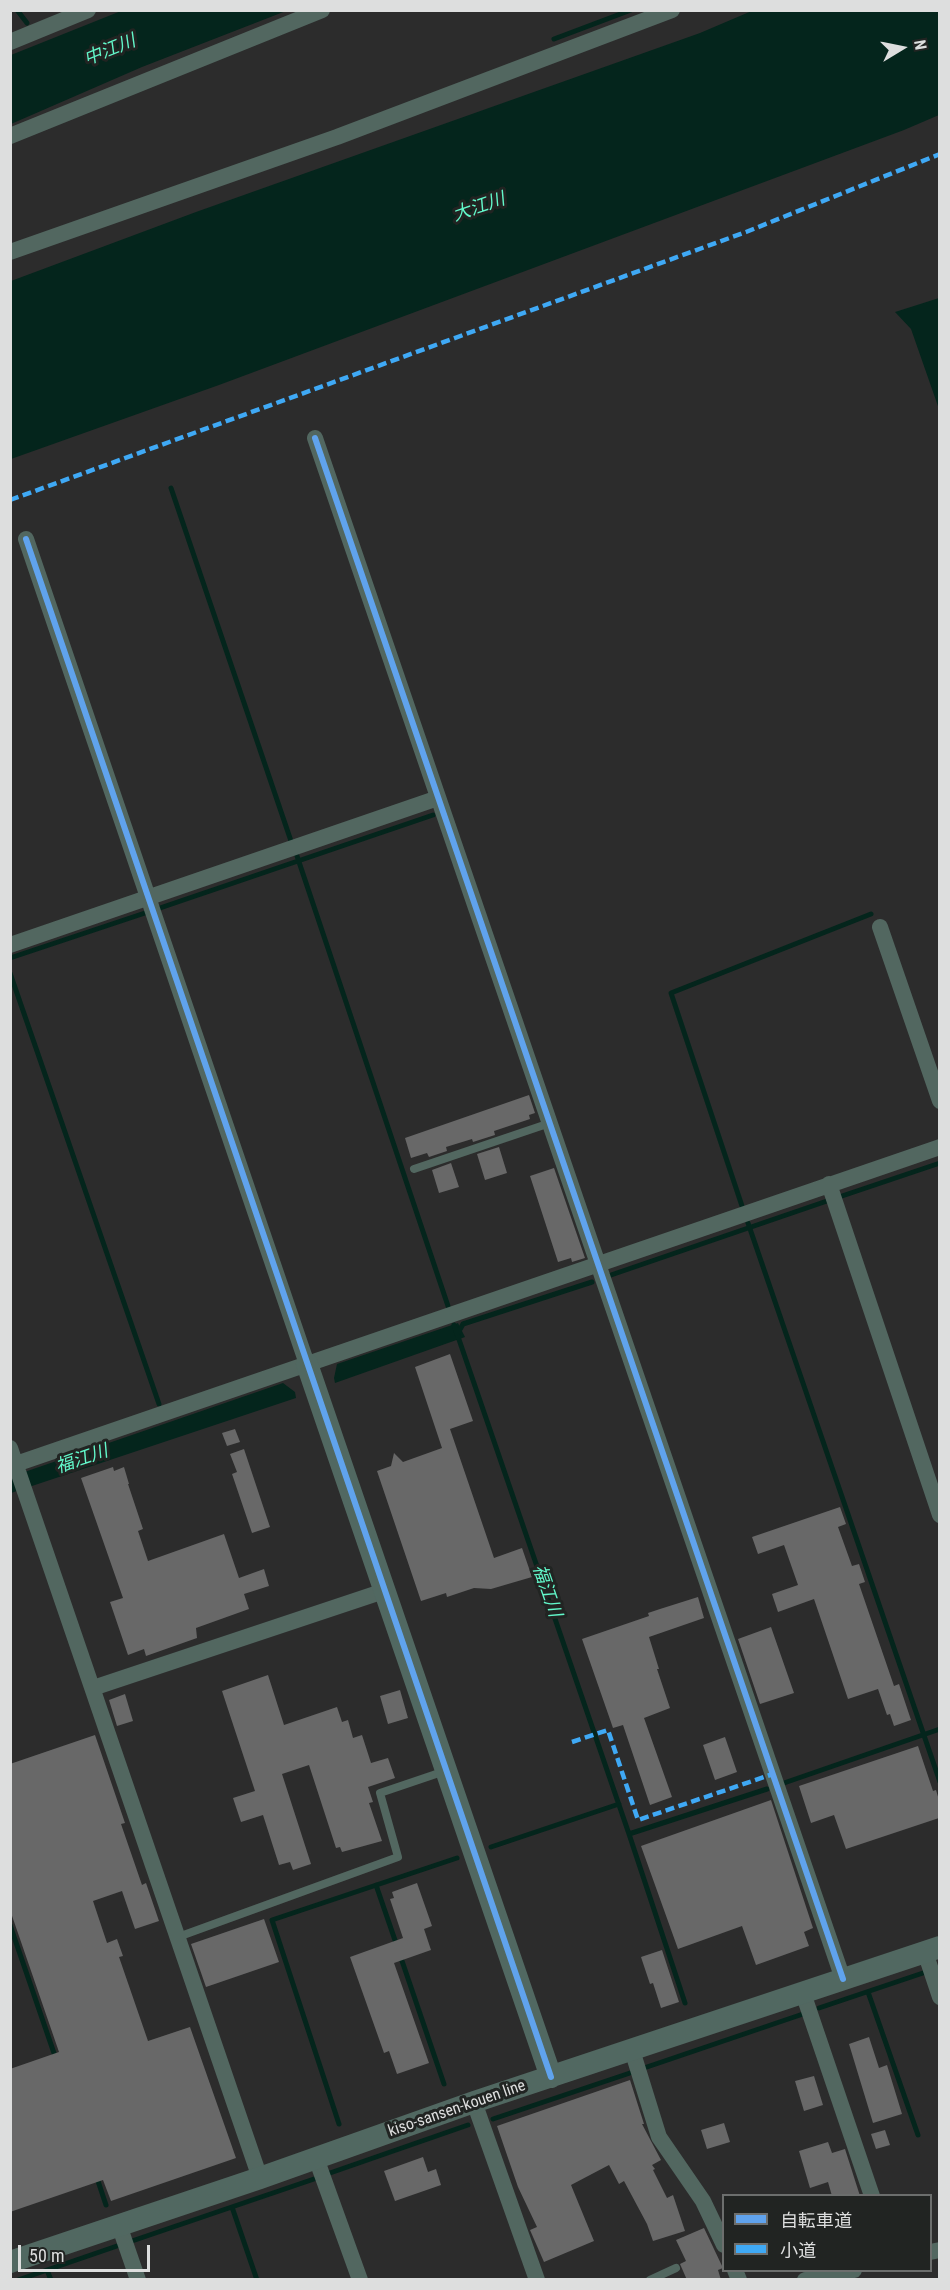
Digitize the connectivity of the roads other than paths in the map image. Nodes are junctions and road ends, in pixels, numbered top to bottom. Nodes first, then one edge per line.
1 (88, 10) edge
2 (322, 10) edge
3 (672, 10) edge
4 (10, 42) edge
5 (10, 136) edge
6 (10, 252) edge
7 (315, 438) dead end
8 (26, 539) dead end
9 (438, 798) junction
10 (149, 897) junction
11 (880, 927) dead end
12 (10, 945) edge
13 (939, 1101) edge
14 (550, 1123) junction
15 (939, 1147) edge
16 (414, 1169) dead end
17 (829, 1184) junction
18 (598, 1264) junction
19 (307, 1364) junction
20 (14, 1462) edge
21 (939, 1515) edge
22 (384, 1591) junction
23 (93, 1688) junction
24 (447, 1770) junction
25 (178, 1937) junction
26 (932, 1950) edge
27 (843, 1979) junction
28 (803, 1992) junction
29 (939, 1997) edge
30 (632, 2050) junction
31 (551, 2077) junction
32 (474, 2102) junction
33 (316, 2158) junction
34 (260, 2178) junction
35 (871, 2194) edge
36 (119, 2225) junction
37 (722, 2243) edge
38 (10, 2262) edge
39 (676, 2268) dead end
40 (843, 2275) edge
41 (138, 2280) edge
42 (360, 2280) edge
43 (537, 2280) edge
44 (650, 2280) edge
45 (805, 2280) edge

1 - 4 street
2 - 5 street
3 - 6 street
7 - 9 street
8 - 10 street
9 - 10 street
9 - 14 street
10 - 12 street
10 - 19 street
11 - 13 street
14 - 16 lane
14 - 18 street
15 - 17 street
17 - 18 street
17 - 21 street
18 - 19 street
18 - 27 street
19 - 20 street
19 - 22 main road
20 - 23 street
22 - 23 street
22 - 24 main road
23 - 25 street
24 - 25 lane
24 - 31 main road
25 - 34 street
26 - 27 main road, kiso-sansen-kouen line
26 - 29 street
27 - 28 main road, kiso-sansen-kouen line
28 - 30 main road, kiso-sansen-kouen line
28 - 35 street
30 - 31 main road, kiso-sansen-kouen line
30 - 37 street
31 - 32 main road, kiso-sansen-kouen line
32 - 33 main road, kiso-sansen-kouen line
32 - 43 street
33 - 34 main road, kiso-sansen-kouen line
33 - 42 street
34 - 36 main road, kiso-sansen-kouen line
36 - 38 main road, kiso-sansen-kouen line
36 - 41 street
39 - 44 lane
40 - 45 street

